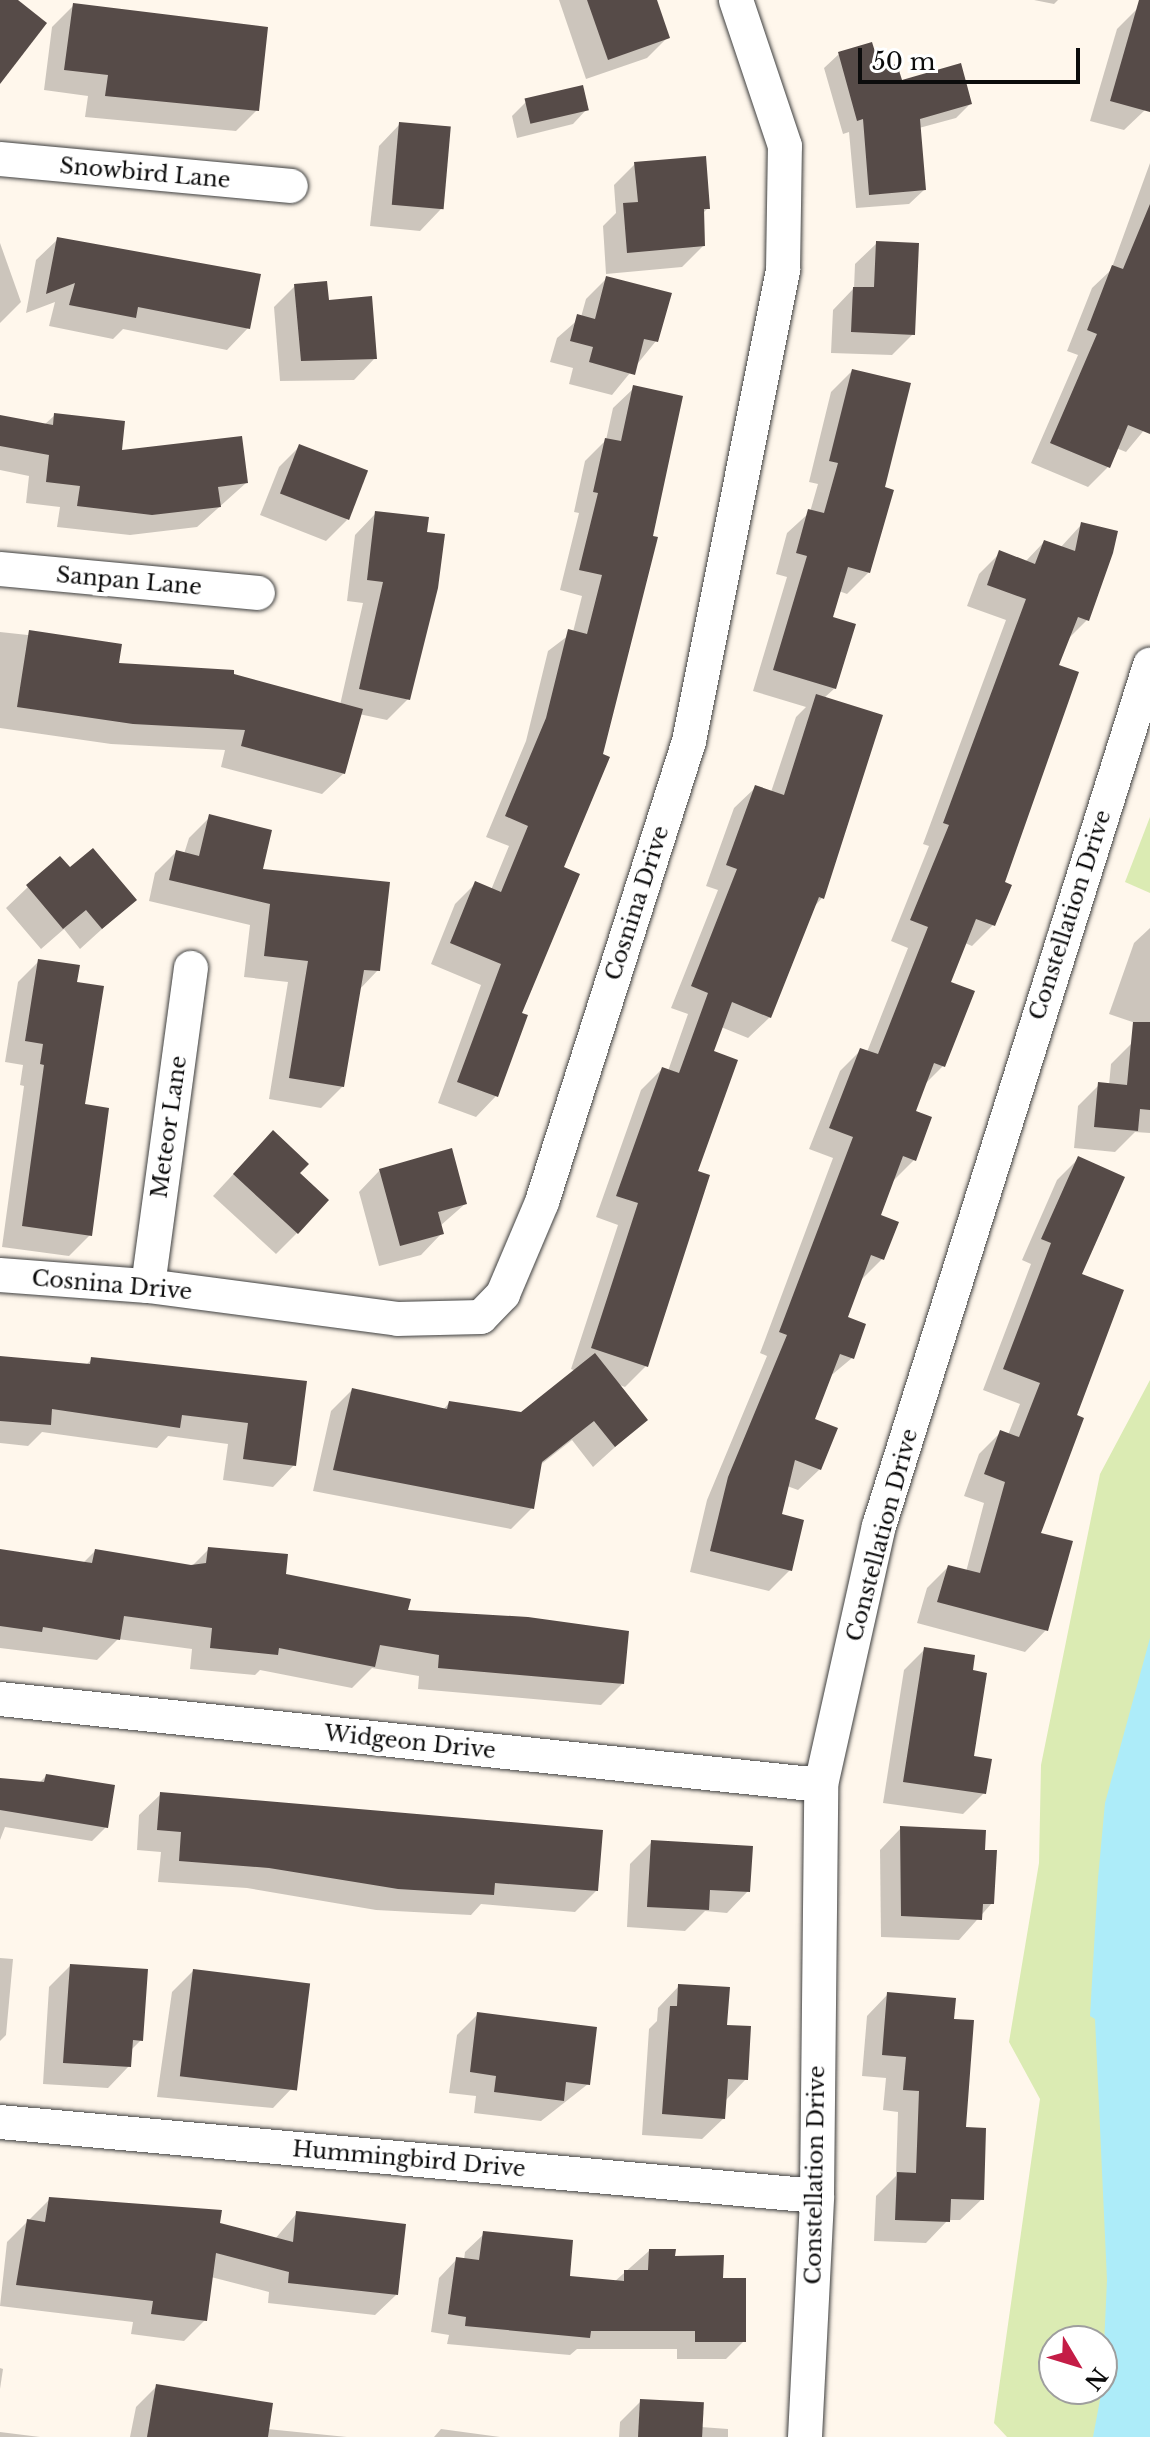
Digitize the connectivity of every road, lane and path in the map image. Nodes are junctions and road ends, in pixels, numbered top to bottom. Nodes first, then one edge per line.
1 (736, 0) edge
2 (0, 159) edge
3 (291, 186) dead end
4 (0, 569) edge
5 (258, 593) dead end
6 (1150, 665) edge
7 (191, 968) dead end
8 (0, 1275) edge
9 (148, 1286) junction
10 (0, 1699) edge
11 (821, 1785) junction
12 (0, 2122) edge
13 (817, 2196) junction
14 (805, 2437) edge

1 - 9 street, Cosnina Drive
2 - 3 street, Snowbird Lane
4 - 5 street, Sanpan Lane
6 - 11 street, Constellation Drive
7 - 9 street, Meteor Lane
8 - 9 street, Cosnina Drive
10 - 11 street, Widgeon Drive
11 - 13 street, Constellation Drive
12 - 13 street, Hummingbird Drive
13 - 14 street, Constellation Drive

